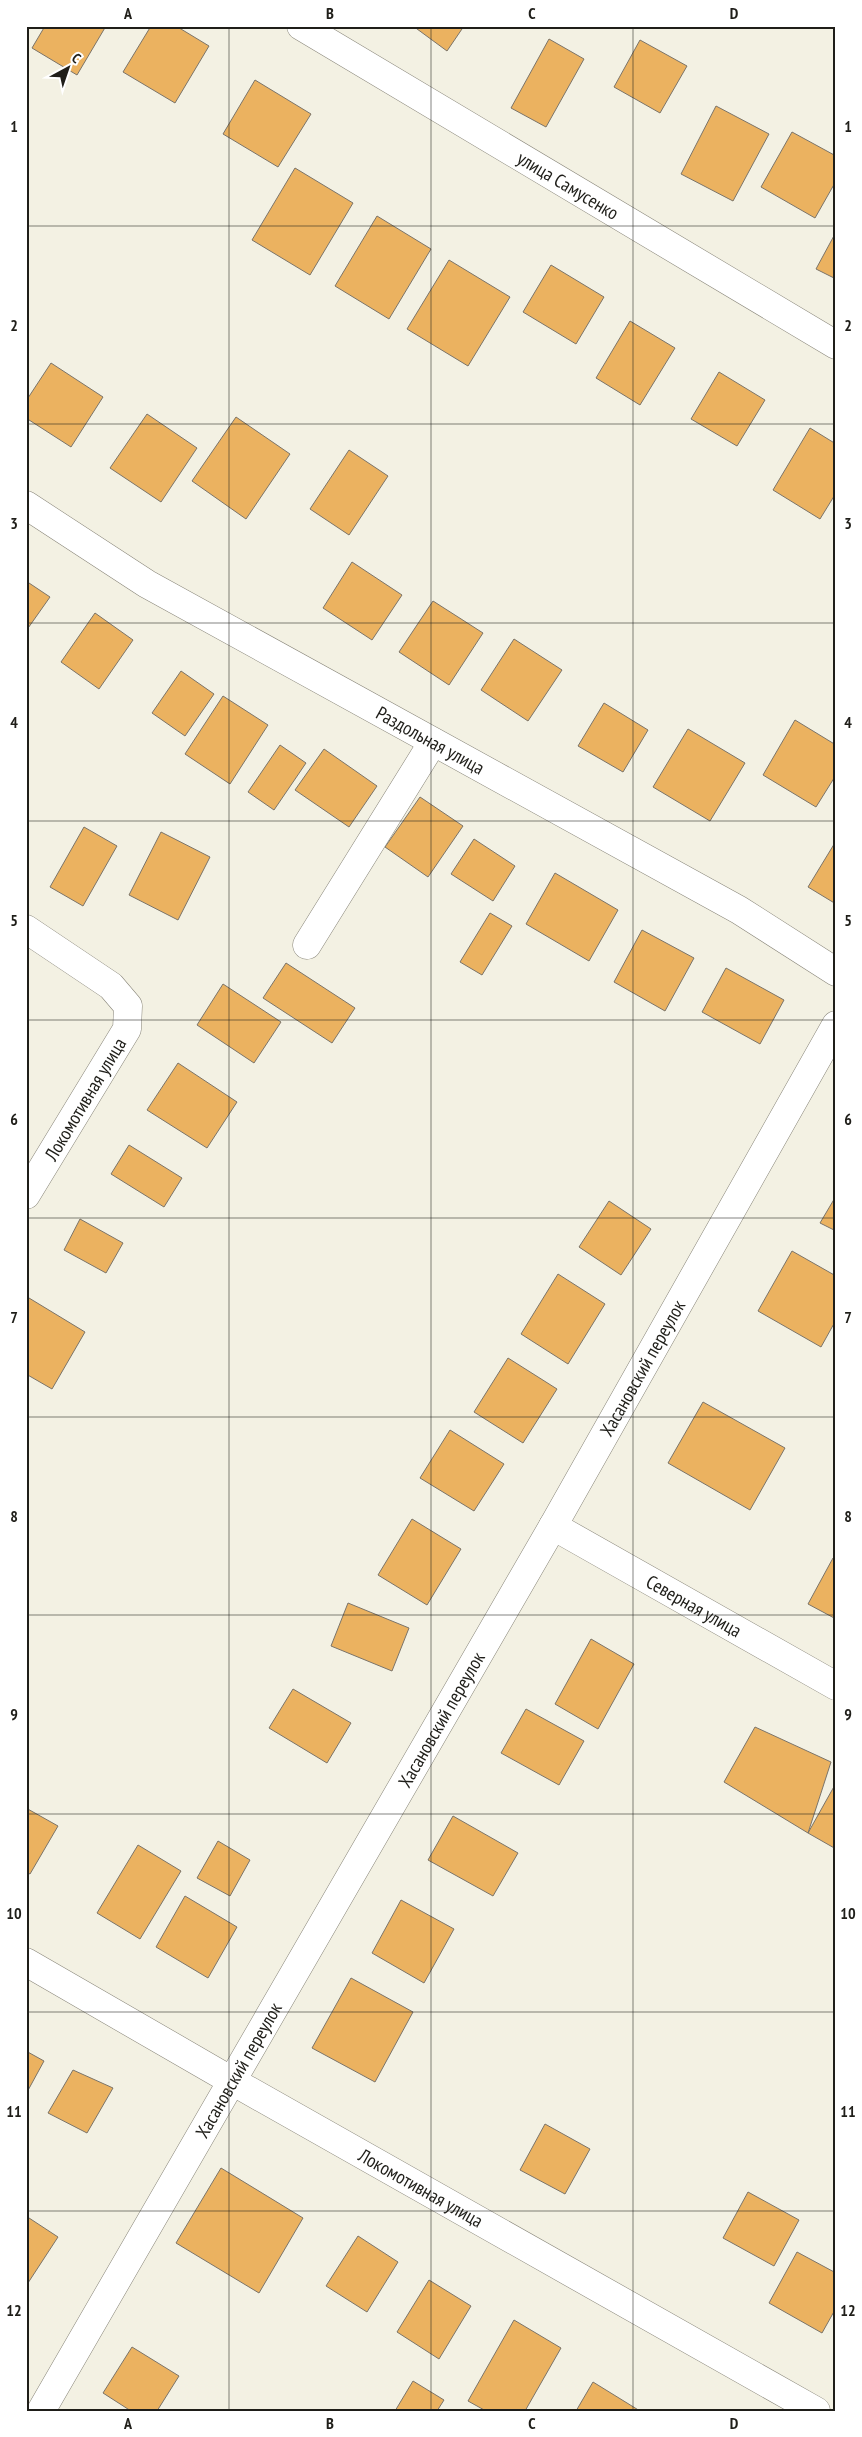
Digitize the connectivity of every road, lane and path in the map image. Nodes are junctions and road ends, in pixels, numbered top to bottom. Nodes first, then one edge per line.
1 (301, 26) edge
2 (836, 345) edge
3 (26, 505) edge
4 (433, 742) junction
5 (26, 929) edge
6 (308, 945) dead end
7 (836, 972) edge
8 (836, 1025) edge
9 (26, 1195) edge
10 (553, 1526) junction
11 (836, 1686) edge
12 (26, 1962) edge
13 (232, 2081) junction
14 (41, 2411) edge
15 (816, 2411) edge

1 - 2 street, улица Самусенко
3 - 4 street, Раздольная улица
4 - 6 street
4 - 7 street, Раздольная улица
5 - 9 street, Локомотивная улица
8 - 10 street, Хасановский переулок
10 - 11 street, Северная улица
10 - 13 street, Хасановский переулок
12 - 13 street, Локомотивная улица
13 - 14 street, Хасановский переулок
13 - 15 street, Локомотивная улица

